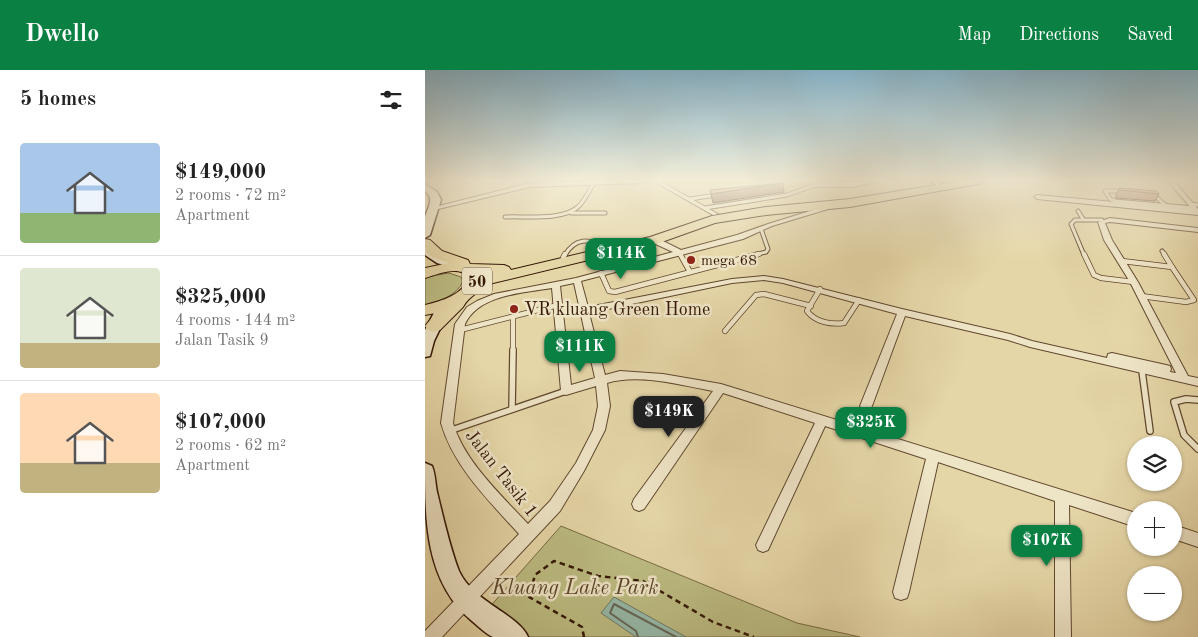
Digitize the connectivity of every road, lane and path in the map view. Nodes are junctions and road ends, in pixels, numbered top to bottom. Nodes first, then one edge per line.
1 (578, 207) edge
2 (704, 207) edge
3 (727, 207) edge
4 (753, 207) edge
5 (802, 207) edge
6 (826, 207) edge
7 (1175, 207) edge
8 (434, 208) edge
9 (1195, 209) edge
10 (710, 211) junction
11 (1078, 211) dead end
12 (605, 213) dead end
13 (568, 214) junction
14 (505, 217) dead end
15 (1083, 220) junction
16 (1102, 220) junction
17 (425, 228) edge
18 (761, 229) junction
19 (1198, 230) edge
20 (425, 235) edge
21 (654, 240) junction
22 (425, 243) edge
23 (425, 248) edge
24 (1162, 251) dead end
25 (679, 252) junction
26 (1122, 260) junction
27 (1172, 267) junction
28 (466, 268) junction
29 (530, 268) junction
30 (691, 272) junction
31 (425, 273) edge
32 (601, 273) junction
33 (503, 277) junction
34 (577, 280) junction
35 (1134, 282) junction
36 (556, 284) junction
37 (472, 288) junction
38 (820, 290) junction
39 (1141, 296) junction
40 (859, 300) junction
41 (447, 304) junction
42 (558, 305) junction
43 (811, 306) junction
44 (425, 310) edge
45 (584, 311) junction
46 (902, 312) junction
47 (513, 317) junction
48 (460, 330) junction
49 (725, 332) dead end
50 (428, 337) edge
51 (1010, 337) junction
52 (1142, 371) junction
53 (1183, 376) junction
54 (1198, 376) edge
55 (601, 381) junction
56 (1198, 382) edge
57 (721, 388) junction
58 (567, 390) junction
59 (1198, 400) edge
60 (865, 406) dead end
61 (513, 409) junction
62 (822, 420) junction
63 (1150, 430) dead end
64 (447, 431) junction
65 (1198, 449) edge
66 (933, 455) junction
67 (425, 472) edge
68 (1062, 497) junction
69 (639, 504) dead end
70 (1127, 517) edge
71 (528, 534) junction
72 (1182, 535) edge
73 (1198, 540) edge
74 (763, 545) dead end
75 (901, 592) dead end
76 (464, 600) junction
77 (431, 637) edge
78 (515, 637) edge
79 (583, 637) edge
80 (754, 637) edge
81 (1063, 637) edge

1 - 13 lane
2 - 10 street
3 - 10 lane
4 - 10 highway, 50
5 - 21 highway
6 - 18 street, Jalan Tasik 1
7 - 9 street
8 - 17 street
10 - 29 highway, 50
11 - 15 lane
12 - 13 lane
13 - 14 lane
15 - 16 lane
15 - 35 lane
16 - 19 street
16 - 26 street
17 - 20 street
18 - 25 street, Jalan Tasik 1
18 - 30 lane
21 - 25 street
21 - 29 highway
22 - 29 highway
23 - 28 street
24 - 27 lane
25 - 30 lane
25 - 32 street, Jalan Tasik 1
26 - 27 lane
26 - 35 street
27 - 39 lane
28 - 29 highway, 50
28 - 31 highway, 50
28 - 37 highway, 50
29 - 33 highway, 50
30 - 32 lane
32 - 34 street, Jalan Tasik 1
33 - 37 highway, 50
33 - 50 highway
34 - 36 street, Jalan Tasik 1
34 - 45 street
35 - 39 street
36 - 42 street
36 - 48 street, Jalan Tasik 1
37 - 41 highway, 50
38 - 40 street
38 - 43 lane
38 - 45 street
39 - 53 street
40 - 43 lane
40 - 46 street
41 - 44 highway, 50
41 - 50 street
42 - 47 lane
42 - 58 street
43 - 49 lane
45 - 55 street
46 - 51 street
46 - 60 street
47 - 48 lane
47 - 61 lane
48 - 64 street, Jalan Tasik 1
51 - 52 street
51 - 53 street
52 - 53 street
52 - 63 lane
53 - 54 street
53 - 56 street
55 - 57 street
55 - 58 street
55 - 71 street
57 - 62 street
57 - 69 street
58 - 61 lane
59 - 65 lane
61 - 64 lane
62 - 66 street
62 - 74 street
64 - 71 street, Jalan Tasik 1
66 - 68 street
66 - 75 street
67 - 76 street
68 - 70 street
68 - 81 street
71 - 76 street
72 - 73 street
76 - 77 street
76 - 78 street
79 - 80 path

